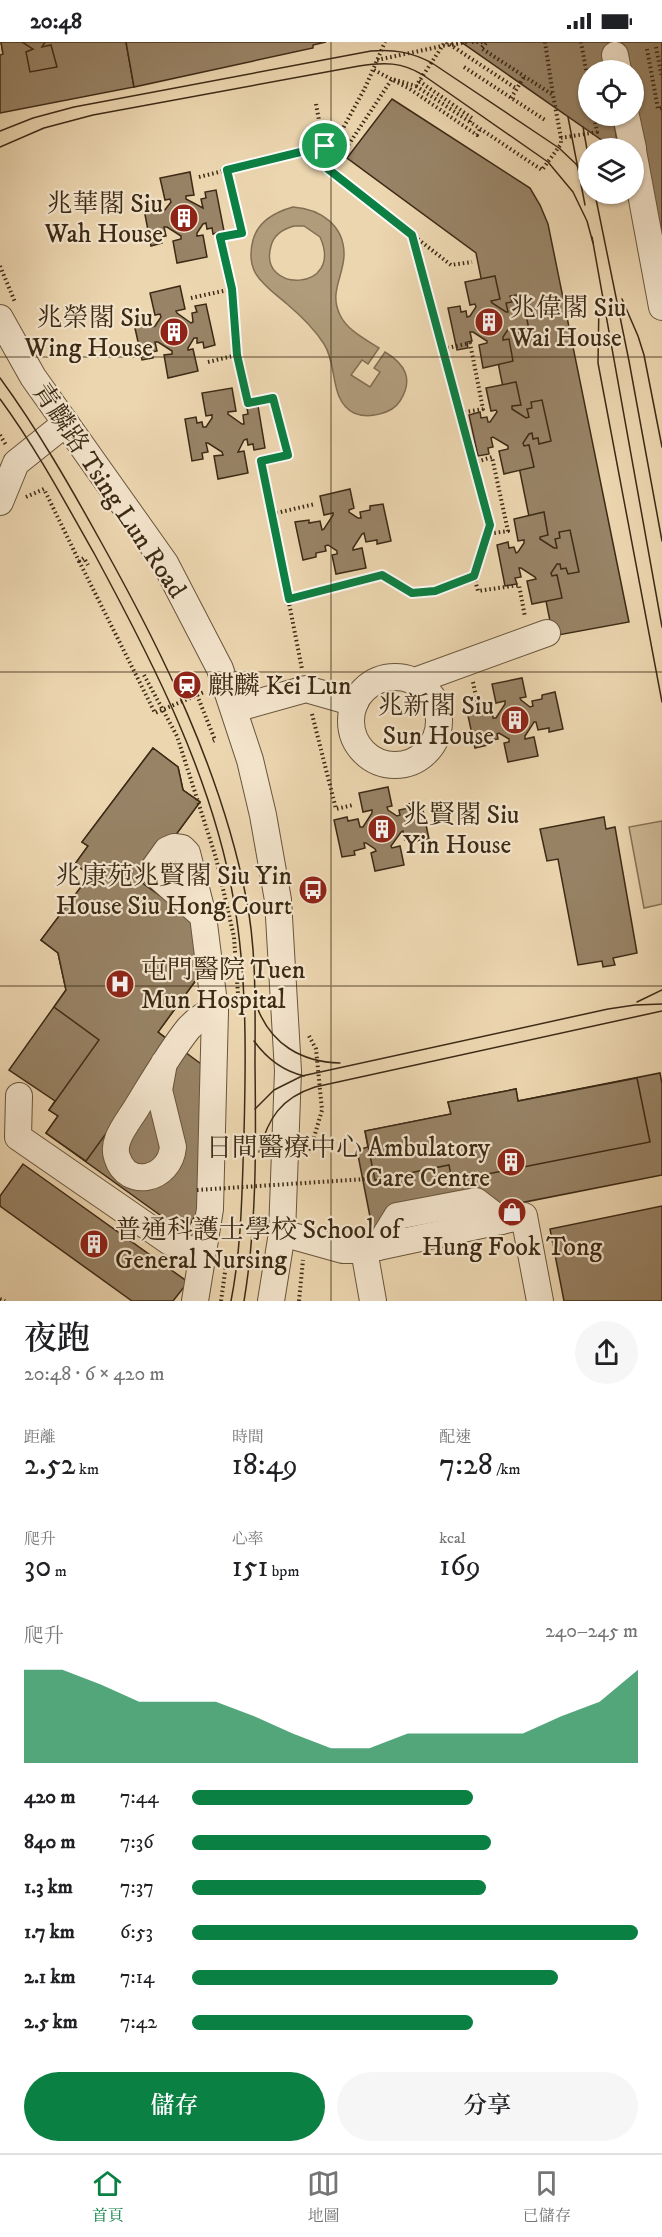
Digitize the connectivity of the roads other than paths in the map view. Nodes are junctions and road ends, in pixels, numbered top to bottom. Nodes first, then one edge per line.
1 (643, 204) edge
2 (662, 307) edge
3 (9, 313) edge
4 (66, 423) junction
5 (2, 492) edge
6 (536, 628) road end
7 (415, 681) junction
8 (355, 703) junction
9 (234, 709) junction
10 (203, 916) dead end
11 (215, 1011) junction
12 (164, 1064) dead end
13 (19, 1096) dead end
14 (293, 1236) junction
15 (371, 1249) junction
16 (202, 1254) junction
17 (195, 1301) edge
18 (271, 1301) edge
19 (373, 1301) edge
20 (540, 1301) edge

1 - 2 street
3 - 4 street, 青麟路 Tsing Lun Road
4 - 5 street
4 - 9 street, 青麟路 Tsing Lun Road
6 - 7 street
7 - 8 street
7 - 8 street
8 - 9 street
9 - 14 street, 青麟路 Tsing Lun Road
10 - 11 street
11 - 12 street
11 - 16 street
13 - 16 street
14 - 15 street
14 - 18 street, 青麟路 Tsing Lun Road
15 - 19 street
15 - 20 street
16 - 17 street

